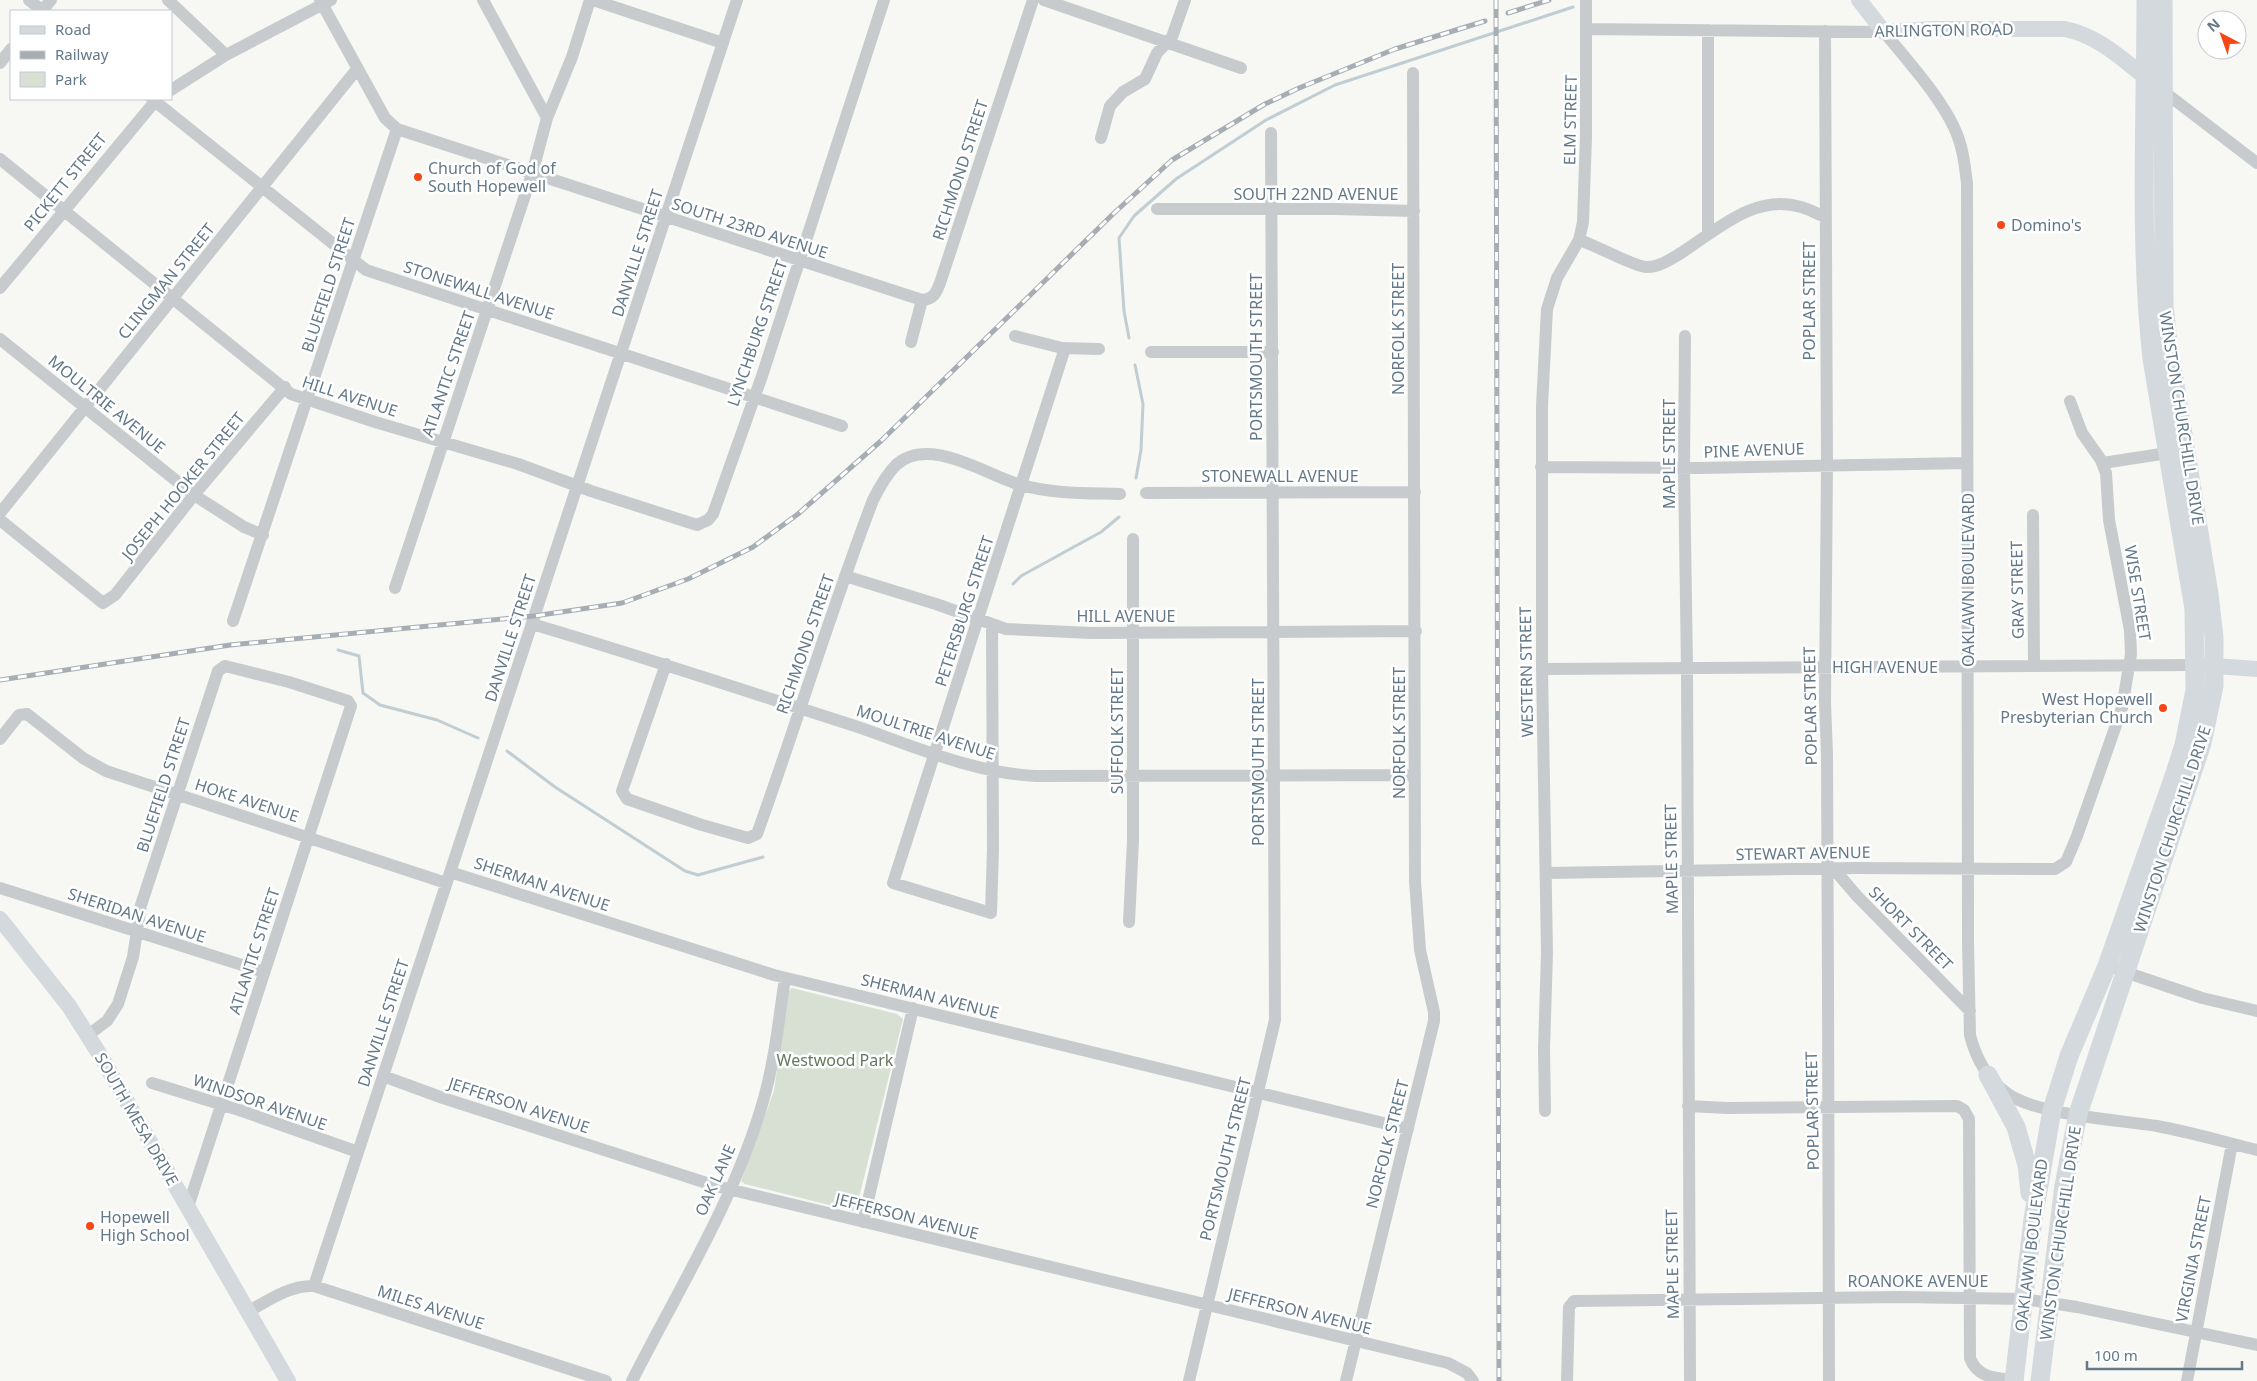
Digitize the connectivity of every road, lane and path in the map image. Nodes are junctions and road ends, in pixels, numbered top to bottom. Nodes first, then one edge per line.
1 (29, 0) edge
2 (51, 0) edge
3 (168, 0) edge
4 (483, 0) edge
5 (592, 0) edge
6 (737, 0) edge
7 (884, 0) edge
8 (1033, 0) edge
9 (1044, 0) edge
10 (1185, 0) edge
11 (1586, 0) edge
12 (1859, 0) edge
13 (2146, 0) edge
14 (2162, 0) edge
15 (325, 1) edge
16 (41, 10) edge
17 (43, 10) edge
18 (1586, 29) junction
19 (1708, 30) junction
20 (1825, 31) junction
21 (1884, 32) junction
22 (1167, 42) junction
23 (723, 43) junction
24 (10, 50) edge
25 (226, 55) junction
26 (0, 63) edge
27 (1241, 68) dead end
28 (356, 69) junction
29 (1413, 73) dead end
30 (2145, 77) junction
31 (172, 89) edge
32 (2162, 91) junction
33 (153, 100) edge
34 (155, 100) edge
35 (547, 118) junction
36 (397, 129) junction
37 (1271, 133) dead end
38 (1101, 138) dead end
39 (0, 159) edge
40 (2257, 163) edge
41 (532, 174) junction
42 (262, 187) junction
43 (63, 209) junction
44 (1157, 209) dead end
45 (1272, 210) junction
46 (1414, 211) junction
47 (666, 217) junction
48 (1826, 217) junction
49 (1708, 234) junction
50 (1579, 240) junction
51 (353, 260) junction
52 (799, 260) junction
53 (0, 288) edge
54 (173, 298) junction
55 (922, 300) junction
56 (488, 309) junction
57 (1015, 336) dead end
58 (1685, 336) dead end
59 (0, 339) edge
60 (911, 342) dead end
61 (1065, 348) junction
62 (1099, 349) dead end
63 (1152, 352) dead end
64 (1273, 352) junction
65 (620, 354) junction
66 (285, 387) junction
67 (754, 396) junction
68 (308, 400) junction
69 (2070, 401) dead end
70 (85, 407) junction
71 (842, 426) dead end
72 (443, 442) junction
73 (2177, 452) junction
74 (1827, 464) junction
75 (1968, 464) junction
76 (2103, 464) junction
77 (1541, 467) junction
78 (1684, 468) junction
79 (1021, 485) junction
80 (577, 486) junction
81 (1273, 492) junction
82 (1414, 492) junction
83 (1146, 493) dead end
84 (1120, 494) dead end
85 (194, 495) junction
86 (0, 513) edge
87 (2033, 514) dead end
88 (0, 520) edge
89 (696, 525) joint
90 (263, 535) junction
91 (1133, 539) dead end
92 (846, 576) junction
93 (395, 588) dead end
94 (978, 620) junction
95 (232, 621) dead end
96 (532, 624) junction
97 (992, 626) junction
98 (1416, 631) junction
99 (1132, 632) junction
100 (1274, 633) junction
101 (666, 664) junction
102 (2196, 664) junction
103 (2034, 665) junction
104 (2130, 665) junction
105 (2215, 665) junction
106 (1968, 667) junction
107 (1687, 668) junction
108 (1825, 668) junction
109 (1542, 669) junction
110 (2257, 669) edge
111 (351, 706) joint
112 (800, 709) junction
113 (0, 739) edge
114 (935, 754) junction
115 (993, 772) junction
116 (1133, 775) junction
117 (1415, 775) junction
118 (1274, 776) junction
119 (178, 794) junction
120 (308, 837) junction
121 (2061, 866) joint
122 (1828, 868) junction
123 (1969, 868) junction
124 (1688, 872) junction
125 (1546, 873) junction
126 (448, 878) junction
127 (0, 888) edge
128 (0, 919) edge
129 (1129, 922) dead end
130 (137, 932) junction
131 (2116, 969) junction
132 (264, 972) junction
133 (785, 978) junction
134 (913, 1008) junction
135 (1970, 1011) junction
136 (2257, 1012) edge
137 (88, 1035) junction
138 (1988, 1075) junction
139 (383, 1076) junction
140 (152, 1083) dead end
141 (1258, 1093) junction
142 (221, 1104) junction
143 (1688, 1106) junction
144 (1828, 1107) junction
145 (2052, 1110) junction
146 (1545, 1111) dead end
147 (2078, 1114) junction
148 (1408, 1129) junction
149 (2232, 1144) junction
150 (2257, 1150) edge
151 (358, 1152) junction
152 (730, 1189) junction
153 (188, 1207) junction
154 (2033, 1219) junction
155 (863, 1222) junction
156 (314, 1286) junction
157 (1829, 1297) junction
158 (1970, 1297) junction
159 (1689, 1299) junction
160 (2024, 1299) junction
161 (2050, 1303) junction
162 (1208, 1305) junction
163 (248, 1311) junction
164 (2195, 1333) junction
165 (1355, 1342) junction
166 (2257, 1345) edge
167 (288, 1381) edge
168 (606, 1381) edge
169 (632, 1381) edge
170 (1188, 1381) edge
171 (1346, 1381) edge
172 (1473, 1381) edge
173 (1567, 1381) edge
174 (1690, 1381) edge
175 (1829, 1381) edge
176 (2014, 1381) edge
177 (2040, 1381) edge
178 (2187, 1381) edge

1 - 16 street
2 - 17 street
3 - 25 street
4 - 35 street
5 - 23 street
5 - 35 street, ATLANTIC STREET
6 - 23 street, DANVILLE STREET
7 - 52 street, LYNCHBURG STREET
8 - 55 street, RICHMOND STREET
9 - 22 street
10 - 22 street
11 - 18 street, ELM STREET
12 - 21 main road
13 - 30 highway, WINSTON CHURCHILL DRIVE
14 - 32 highway, WINSTON CHURCHILL DRIVE
15 - 25 street
15 - 28 street, SOUTH 23RD AVENUE
18 - 19 street, ARLINGTON ROAD
18 - 50 street, ELM STREET
19 - 20 street, ARLINGTON ROAD
19 - 49 street
20 - 21 street, ARLINGTON ROAD
20 - 48 street, POPLAR STREET
21 - 30 main road, ARLINGTON ROAD
21 - 75 street, OAKLAWN BOULEVARD
22 - 27 street
22 - 38 street
23 - 47 street, DANVILLE STREET
24 - 26 street
25 - 31 street
28 - 36 street, SOUTH 23RD AVENUE
28 - 42 street, CLINGMAN STREET
29 - 46 street, NORFOLK STREET
30 - 32 main road, ARLINGTON ROAD
30 - 73 highway, WINSTON CHURCHILL DRIVE
32 - 40 street, ARLINGTON ROAD
32 - 73 highway, WINSTON CHURCHILL DRIVE
33 - 43 street, PICKETT STREET
34 - 42 street, STONEWALL AVENUE
35 - 41 street, ATLANTIC STREET
36 - 41 street, SOUTH 23RD AVENUE
36 - 51 street, BLUEFIELD STREET
37 - 45 street, PORTSMOUTH STREET
39 - 43 street, HILL AVENUE
41 - 47 street, SOUTH 23RD AVENUE
41 - 56 street, ATLANTIC STREET
42 - 51 street, STONEWALL AVENUE
42 - 54 street, CLINGMAN STREET
43 - 53 street, PICKETT STREET
43 - 54 street, HILL AVENUE
44 - 45 street, SOUTH 22ND AVENUE
45 - 46 street, SOUTH 22ND AVENUE
45 - 64 street, PORTSMOUTH STREET
46 - 82 street, NORFOLK STREET
47 - 52 street, SOUTH 23RD AVENUE
47 - 65 street, DANVILLE STREET
48 - 49 street
48 - 74 street, POPLAR STREET
49 - 50 street
50 - 77 street, WESTERN STREET
51 - 56 street, STONEWALL AVENUE
51 - 68 street, BLUEFIELD STREET
52 - 55 street, SOUTH 23RD AVENUE
52 - 67 street, LYNCHBURG STREET
54 - 66 street, HILL AVENUE
54 - 70 street, CLINGMAN STREET
55 - 60 street
56 - 65 street, STONEWALL AVENUE
56 - 72 street, ATLANTIC STREET
57 - 61 street
58 - 78 street, MAPLE STREET
59 - 70 street, MOULTRIE AVENUE
61 - 62 street
61 - 79 street, PETERSBURG STREET
63 - 64 street
64 - 81 street, PORTSMOUTH STREET
65 - 67 street, STONEWALL AVENUE
65 - 80 street, DANVILLE STREET
66 - 68 street, HILL AVENUE
66 - 85 street, JOSEPH HOOKER STREET
67 - 71 street, STONEWALL AVENUE
67 - 89 street, LYNCHBURG STREET
68 - 72 street, HILL AVENUE
68 - 90 street, BLUEFIELD STREET
69 - 76 street
70 - 85 street, MOULTRIE AVENUE
70 - 86 street, CLINGMAN STREET
72 - 80 street, HILL AVENUE
72 - 93 street, ATLANTIC STREET
73 - 76 street
73 - 102 highway, WINSTON CHURCHILL DRIVE
73 - 105 highway, WINSTON CHURCHILL DRIVE
74 - 75 street, PINE AVENUE
74 - 78 street, PINE AVENUE
74 - 108 street, POPLAR STREET
75 - 106 street, OAKLAWN BOULEVARD
76 - 104 street, WISE STREET
77 - 78 street, PINE AVENUE
77 - 109 street, WESTERN STREET
78 - 107 street, MAPLE STREET
79 - 84 street
79 - 92 street, RICHMOND STREET
79 - 94 street, PETERSBURG STREET
80 - 89 street, HILL AVENUE
80 - 96 street, DANVILLE STREET
81 - 82 street, STONEWALL AVENUE
81 - 83 street, STONEWALL AVENUE
81 - 100 street, PORTSMOUTH STREET
82 - 98 street, NORFOLK STREET
85 - 88 street, JOSEPH HOOKER STREET
85 - 90 street, MOULTRIE AVENUE
87 - 103 street, GRAY STREET
90 - 95 street, BLUEFIELD STREET
91 - 99 street, SUFFOLK STREET
92 - 94 street, HILL AVENUE
92 - 112 street, RICHMOND STREET
94 - 97 street, HILL AVENUE
94 - 114 street, PETERSBURG STREET
96 - 101 street, MOULTRIE AVENUE
96 - 126 street, DANVILLE STREET
97 - 99 street, HILL AVENUE
97 - 115 street
98 - 100 street, HILL AVENUE
98 - 117 street, NORFOLK STREET
99 - 100 street, HILL AVENUE
99 - 116 street, SUFFOLK STREET
100 - 118 street, PORTSMOUTH STREET
101 - 112 street, MOULTRIE AVENUE
101 - 112 street, RICHMOND STREET
102 - 104 street, HIGH AVENUE
102 - 105 main road, HIGH AVENUE
102 - 131 highway, WINSTON CHURCHILL DRIVE
103 - 104 street, HIGH AVENUE
103 - 106 street, HIGH AVENUE
104 - 121 street, WISE STREET
105 - 110 main road, HIGH AVENUE
105 - 131 highway, WINSTON CHURCHILL DRIVE
106 - 108 street, HIGH AVENUE
106 - 123 street, OAKLAWN BOULEVARD
107 - 108 street, HIGH AVENUE
107 - 109 street, HIGH AVENUE
107 - 124 street, MAPLE STREET
108 - 122 street, POPLAR STREET
109 - 125 street, WESTERN STREET
111 - 119 street, BLUEFIELD STREET
111 - 120 street, ATLANTIC STREET
112 - 114 street, MOULTRIE AVENUE
113 - 119 street, HOKE AVENUE
114 - 115 street, MOULTRIE AVENUE
114 - 115 street, PETERSBURG STREET
115 - 116 street, MOULTRIE AVENUE
116 - 118 street, MOULTRIE AVENUE
116 - 129 street, SUFFOLK STREET
117 - 118 street, MOULTRIE AVENUE
117 - 148 street, NORFOLK STREET
118 - 141 street, PORTSMOUTH STREET
119 - 120 street, HOKE AVENUE
119 - 130 street, BLUEFIELD STREET
120 - 126 street, HOKE AVENUE
120 - 132 street, ATLANTIC STREET
121 - 123 street, STEWART AVENUE
122 - 123 street, STEWART AVENUE
122 - 124 street, STEWART AVENUE
122 - 135 street, SHORT STREET
122 - 144 street, POPLAR STREET
123 - 135 street, OAKLAWN BOULEVARD
124 - 125 street, STEWART AVENUE
124 - 143 street, MAPLE STREET
125 - 146 street, WESTERN STREET
126 - 133 street, SHERMAN AVENUE
126 - 139 street, DANVILLE STREET
127 - 130 street, SHERIDAN AVENUE
128 - 137 main road, SOUTH MESA DRIVE
130 - 132 street, SHERIDAN AVENUE
130 - 137 street, BLUEFIELD STREET
131 - 136 street
131 - 145 highway, WINSTON CHURCHILL DRIVE
131 - 147 highway, WINSTON CHURCHILL DRIVE
132 - 142 street, ATLANTIC STREET
133 - 134 street, SHERMAN AVENUE
133 - 152 street, OAK LANE
134 - 141 street, SHERMAN AVENUE
134 - 155 street
135 - 138 street, OAKLAWN BOULEVARD
137 - 153 main road, SOUTH MESA DRIVE
138 - 145 street, OAKLAWN BOULEVARD
138 - 154 highway
139 - 151 street, DANVILLE STREET
139 - 152 street, JEFFERSON AVENUE
140 - 142 street, WINDSOR AVENUE
141 - 148 street, SHERMAN AVENUE
141 - 162 street, PORTSMOUTH STREET
142 - 151 street, WINDSOR AVENUE
142 - 153 street, ATLANTIC STREET
143 - 144 street
143 - 159 street, MAPLE STREET
144 - 157 street, POPLAR STREET
144 - 158 street
145 - 147 street, OAKLAWN BOULEVARD
145 - 154 highway, OAKLAWN BOULEVARD
147 - 149 street, OAKLAWN BOULEVARD
147 - 161 highway, WINSTON CHURCHILL DRIVE
148 - 165 street, NORFOLK STREET
149 - 150 street, OAKLAWN BOULEVARD
149 - 164 street, VIRGINIA STREET
151 - 156 street, DANVILLE STREET
152 - 155 street, JEFFERSON AVENUE
152 - 169 street, OAK LANE
153 - 163 main road, SOUTH MESA DRIVE
154 - 160 highway, OAKLAWN BOULEVARD
155 - 162 street, JEFFERSON AVENUE
156 - 163 street, MILES AVENUE
156 - 168 street, MILES AVENUE
157 - 158 street, ROANOKE AVENUE
157 - 159 street, ROANOKE AVENUE
157 - 175 street, POPLAR STREET
158 - 160 street, ROANOKE AVENUE
158 - 176 street
159 - 173 street, ROANOKE AVENUE
159 - 174 street, MAPLE STREET
160 - 161 street, ROANOKE AVENUE
160 - 176 highway, OAKLAWN BOULEVARD
161 - 164 street, ROANOKE AVENUE
161 - 177 highway, WINSTON CHURCHILL DRIVE
162 - 165 street, JEFFERSON AVENUE
162 - 170 street, PORTSMOUTH STREET
163 - 167 main road, SOUTH MESA DRIVE
164 - 166 street, ROANOKE AVENUE
164 - 178 street, VIRGINIA STREET
165 - 171 street, NORFOLK STREET
165 - 172 street, JEFFERSON AVENUE

